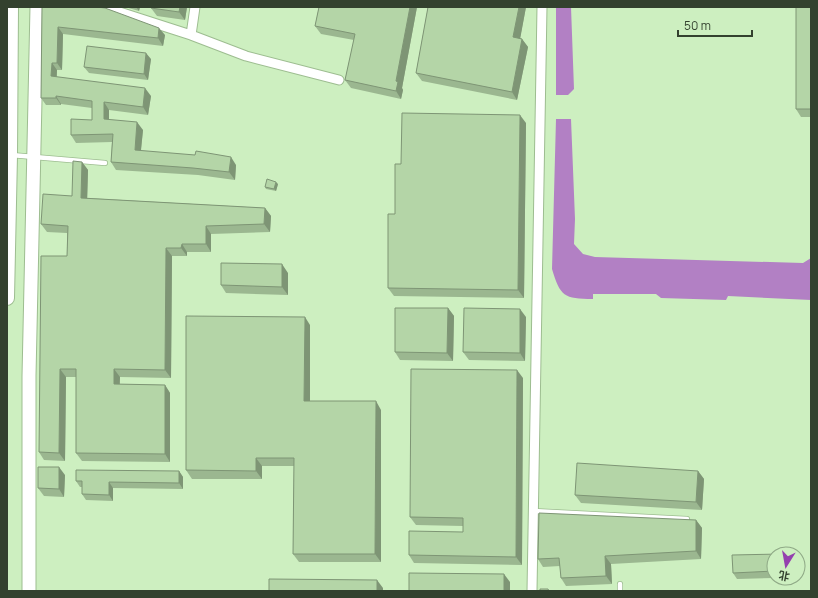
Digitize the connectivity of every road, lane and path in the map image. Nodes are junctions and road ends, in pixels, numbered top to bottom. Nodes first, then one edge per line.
1 (11, 7) edge
2 (37, 7) edge
3 (104, 7) edge
4 (195, 7) edge
5 (542, 7) edge
6 (191, 35) junction
7 (339, 80) dead end
8 (10, 155) junction
9 (34, 156) junction
10 (105, 163) dead end
11 (7, 298) edge
12 (533, 511) junction
13 (687, 519) edge
14 (620, 584) dead end
15 (29, 591) edge
16 (532, 591) edge
17 (620, 591) edge

1 - 8 main road
2 - 9 street
3 - 6 street
4 - 6 street
5 - 12 street
6 - 7 street
8 - 9 lane
8 - 11 main road
9 - 10 lane
9 - 15 street
12 - 13 lane
12 - 16 street
14 - 17 lane

